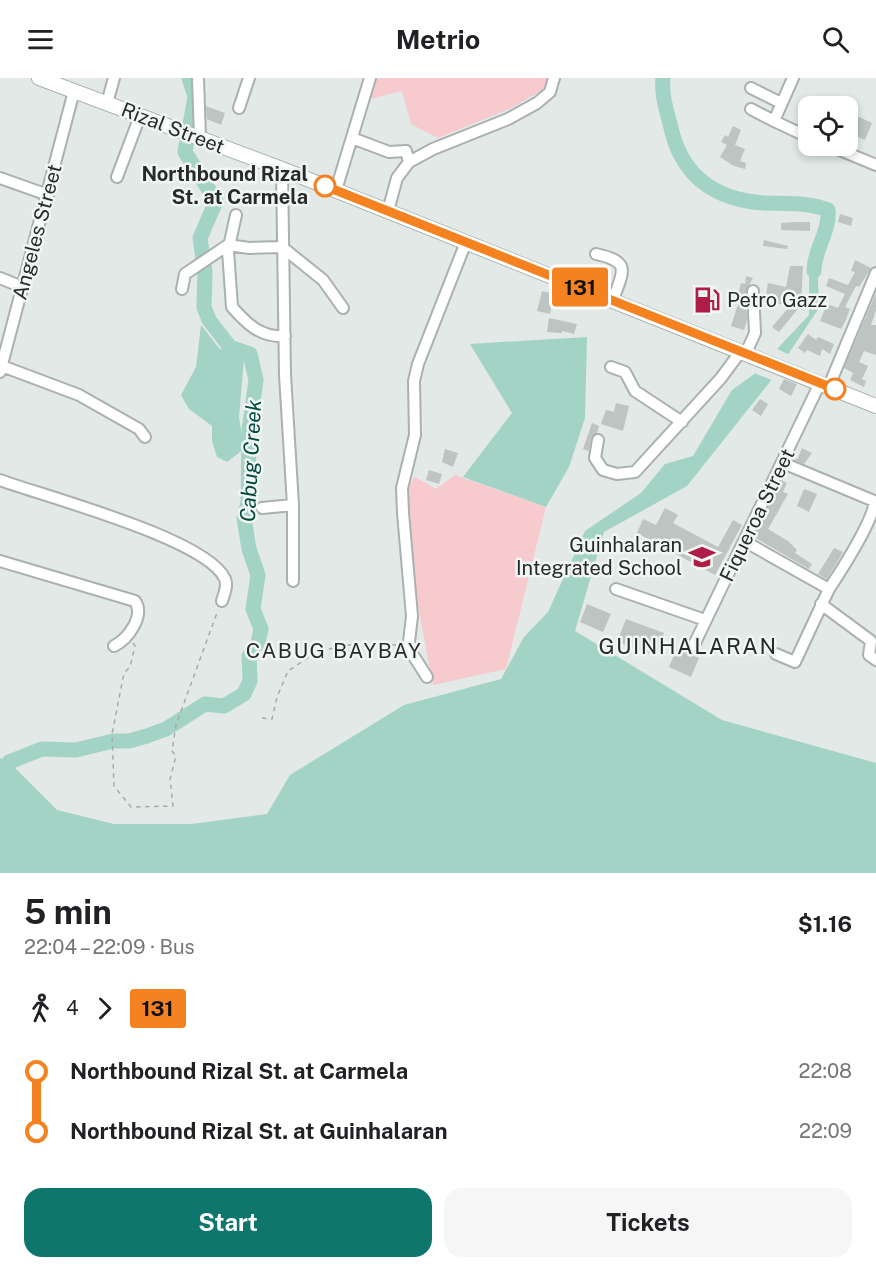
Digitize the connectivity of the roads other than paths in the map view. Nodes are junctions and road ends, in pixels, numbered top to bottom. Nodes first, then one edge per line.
1 (39, 78) edge
2 (114, 78) edge
3 (198, 78) edge
4 (249, 78) edge
5 (370, 78) edge
6 (554, 78) edge
7 (797, 79) edge
8 (751, 88) dead end
9 (74, 91) junction
10 (107, 103) junction
11 (781, 103) junction
12 (239, 108) dead end
13 (751, 109) dead end
14 (140, 116) junction
15 (774, 121) junction
16 (798, 132) edge
17 (196, 136) junction
18 (352, 138) junction
19 (854, 156) edge
20 (409, 162) junction
21 (876, 165) edge
22 (282, 169) junction
23 (117, 177) dead end
24 (0, 178) edge
25 (336, 190) junction
26 (48, 195) junction
27 (388, 211) junction
28 (236, 215) dead end
29 (465, 242) junction
30 (228, 245) junction
31 (282, 247) junction
32 (596, 254) dead end
33 (876, 273) edge
34 (0, 278) edge
35 (22, 287) junction
36 (182, 289) dead end
37 (753, 291) dead end
38 (613, 300) junction
39 (343, 308) dead end
40 (285, 336) junction
41 (746, 353) junction
42 (610, 367) dead end
43 (1, 369) edge
44 (825, 385) junction
45 (876, 406) edge
46 (682, 422) junction
47 (145, 437) dead end
48 (598, 440) dead end
49 (783, 463) junction
50 (0, 480) edge
51 (293, 505) junction
52 (262, 508) dead end
53 (744, 541) junction
54 (0, 561) edge
55 (293, 581) dead end
56 (616, 590) dead end
57 (829, 590) junction
58 (222, 601) road end
59 (821, 604) junction
60 (705, 620) junction
61 (114, 646) dead end
62 (693, 647) dead end
63 (776, 654) dead end
64 (876, 660) edge
65 (427, 677) dead end

1 - 9 main road, Rizal Street
2 - 10 street
3 - 17 street
4 - 12 street
5 - 18 street
6 - 20 street
7 - 11 street
8 - 11 street
9 - 10 main road, Rizal Street
9 - 26 street, Angeles Street
10 - 14 main road, Rizal Street
11 - 15 street
13 - 15 street
14 - 17 main road, Rizal Street
14 - 23 street
15 - 16 street
17 - 22 main road, Rizal Street
18 - 20 street
18 - 25 street
19 - 21 street
20 - 27 street
22 - 25 main road, Rizal Street
22 - 31 street
24 - 26 street
25 - 27 main road, Rizal Street
26 - 35 street, Angeles Street
27 - 29 main road, Rizal Street
28 - 30 street
29 - 38 main road, Rizal Street
29 - 65 street
30 - 31 street
30 - 36 street
30 - 40 street
31 - 39 street
31 - 40 street
32 - 38 street
33 - 44 street, Fiqueroa Street
34 - 35 street
35 - 43 street, Angeles Street
37 - 41 street
38 - 41 main road, Rizal Street
40 - 51 street
41 - 44 main road, Rizal Street
41 - 46 street
42 - 46 street
43 - 47 street
44 - 45 main road, Rizal Street
44 - 49 street, Fiqueroa Street
46 - 48 street
49 - 53 street, Fiqueroa Street
49 - 57 street
50 - 58 street
51 - 52 street
51 - 55 street
53 - 57 street
53 - 60 street, Fiqueroa Street
54 - 61 street
56 - 60 street
57 - 59 street
59 - 63 street
59 - 64 street
60 - 62 street, Fiqueroa Street

